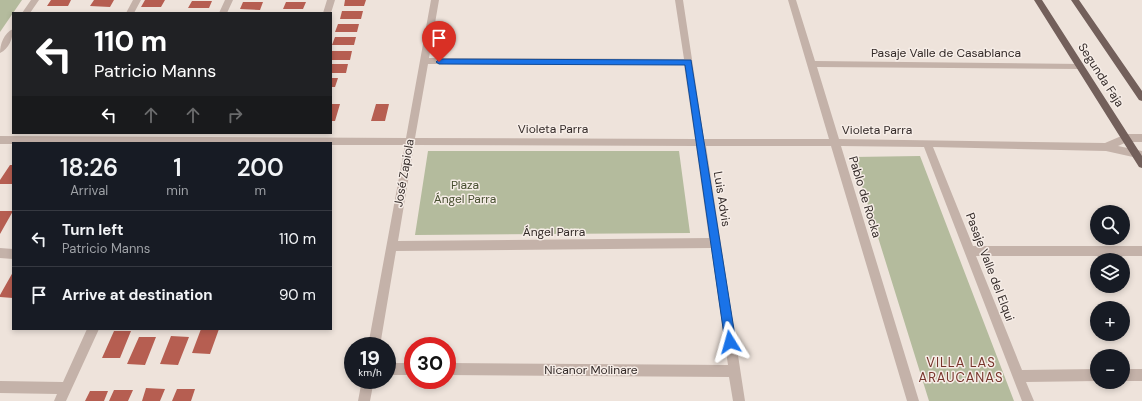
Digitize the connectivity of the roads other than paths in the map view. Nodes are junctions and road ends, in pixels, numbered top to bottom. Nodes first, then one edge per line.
1 (35, 0) edge
2 (137, 0) edge
3 (229, 0) edge
4 (331, 0) edge
5 (435, 0) edge
6 (679, 0) edge
7 (792, 0) edge
8 (1038, 0) edge
9 (1075, 0) edge
10 (27, 12) edge
11 (131, 12) edge
12 (224, 12) edge
13 (327, 12) edge
14 (12, 33) edge
15 (0, 50) edge
16 (12, 50) edge
17 (424, 61) junction
18 (688, 62) junction
19 (812, 64) junction
20 (1079, 66) junction
21 (1132, 84) junction
22 (1142, 93) edge
23 (1142, 98) edge
24 (1126, 138) junction
25 (1142, 138) edge
26 (0, 140) edge
27 (176, 142) edge
28 (293, 142) edge
29 (410, 142) junction
30 (700, 143) junction
31 (836, 143) junction
32 (927, 143) junction
33 (1106, 147) junction
34 (1139, 155) edge
35 (1142, 164) edge
36 (716, 243) junction
37 (392, 246) junction
38 (969, 250) junction
39 (1142, 251) edge
40 (0, 254) edge
41 (12, 254) edge
42 (93, 330) edge
43 (376, 337) edge
44 (456, 369) edge
45 (734, 371) junction
46 (1090, 375) edge
47 (1130, 375) edge
48 (1142, 375) edge
49 (1018, 376) junction
50 (0, 387) edge
51 (66, 388) junction
52 (366, 389) edge
53 (60, 401) edge
54 (364, 401) edge
55 (739, 401) edge
56 (913, 401) edge
57 (1028, 401) edge

1 - 10 street
2 - 11 street
3 - 12 street
4 - 13 street
5 - 17 street, José Zapiola
6 - 18 street, Luis Advis
7 - 19 street, Pablo de Rocka
8 - 20 main road, Segunda Faja
9 - 21 main road, Segunda Faja
14 - 15 street
15 - 16 street
17 - 18 street
17 - 29 street, José Zapiola
18 - 30 street, Luis Advis
19 - 20 street, Pasaje Valle de Casablanca
19 - 31 street, Pablo de Rocka
20 - 24 main road, Segunda Faja
21 - 22 main road
21 - 23 main road, Segunda Faja
24 - 25 street
24 - 33 street
24 - 34 main road, Segunda Faja
26 - 27 street, Violeta Parra
27 - 28 street, Violeta Parra
28 - 29 street, Violeta Parra
29 - 30 street, Violeta Parra
29 - 37 street, José Zapiola
30 - 31 street, Violeta Parra
30 - 36 street, Luis Advis
31 - 32 street, Violeta Parra
31 - 56 street, Pablo de Rocka
32 - 33 street, Violeta Parra
32 - 38 street, Pasaje Valle del Elqui
33 - 34 street
34 - 35 main road, Segunda Faja
36 - 37 street, Ángel Parra
36 - 45 street, Luis Advis
37 - 43 street, José Zapiola
38 - 39 street
38 - 49 street, Pasaje Valle del Elqui
40 - 41 street
42 - 51 street
44 - 45 street, Nicanor Molinare
45 - 55 street, Luis Advis
46 - 49 street
47 - 48 street
49 - 57 street, Pasaje Valle del Elqui
50 - 51 street
51 - 53 street
52 - 54 street

